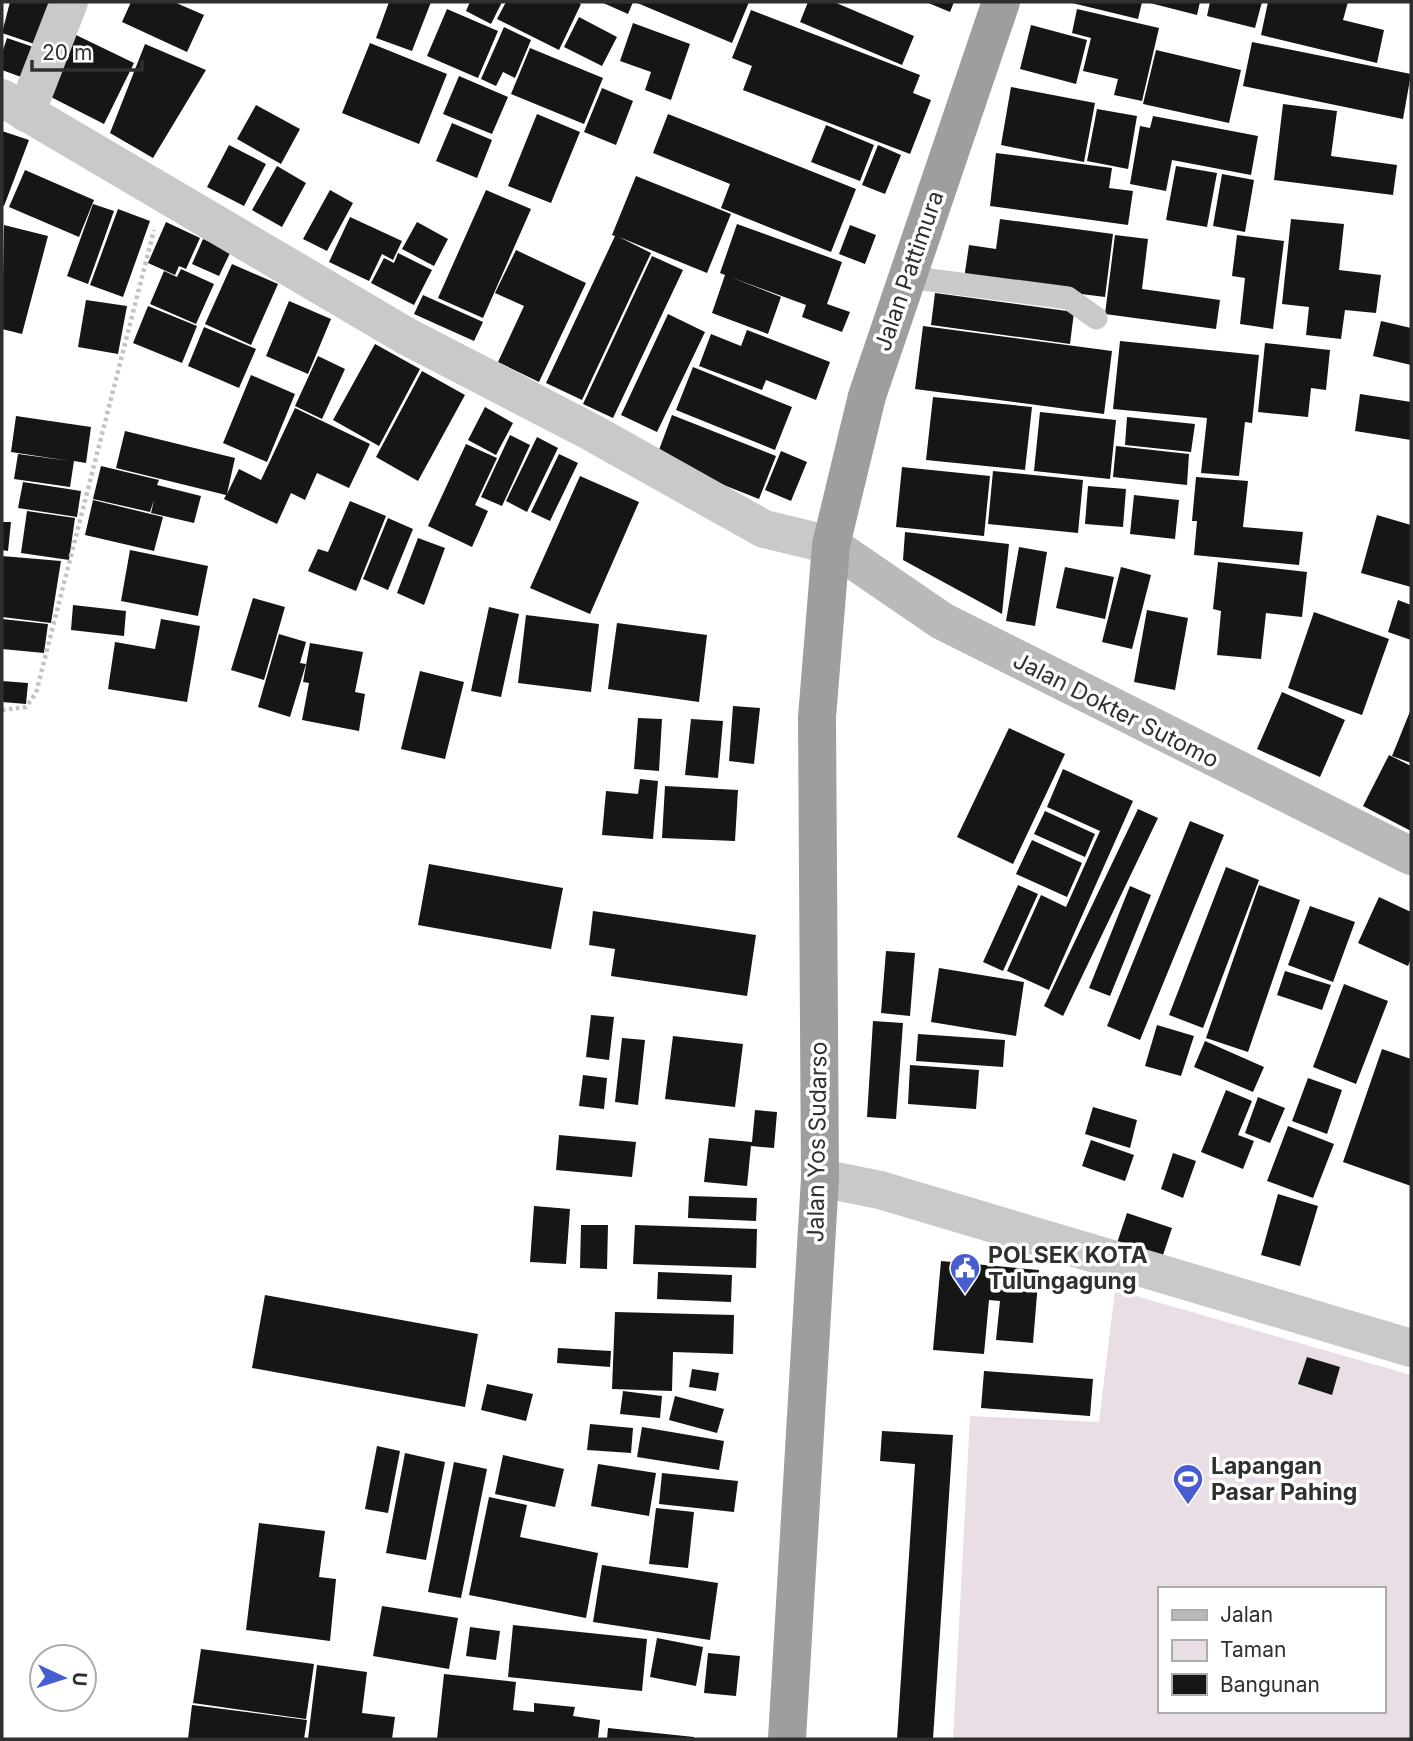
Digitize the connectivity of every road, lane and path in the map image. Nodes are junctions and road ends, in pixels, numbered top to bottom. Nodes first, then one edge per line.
1 (69, 2) edge
2 (1001, 2) edge
3 (14, 106) edge
4 (163, 195) junction
5 (907, 277) junction
6 (1096, 318) dead end
7 (831, 545) junction
8 (2, 710) edge
9 (1411, 856) edge
10 (820, 1178) junction
11 (1411, 1348) edge
12 (787, 1739) edge

1 - 3 street
2 - 5 highway, Jalan Pattimura
3 - 4 street
4 - 7 street
4 - 8 path
5 - 6 lane
5 - 7 highway, Jalan Pattimura
7 - 9 main road, Jalan Dokter Sutomo
7 - 10 highway, Jalan Yos Sudarso
10 - 11 street
10 - 12 highway, Jalan Yos Sudarso

